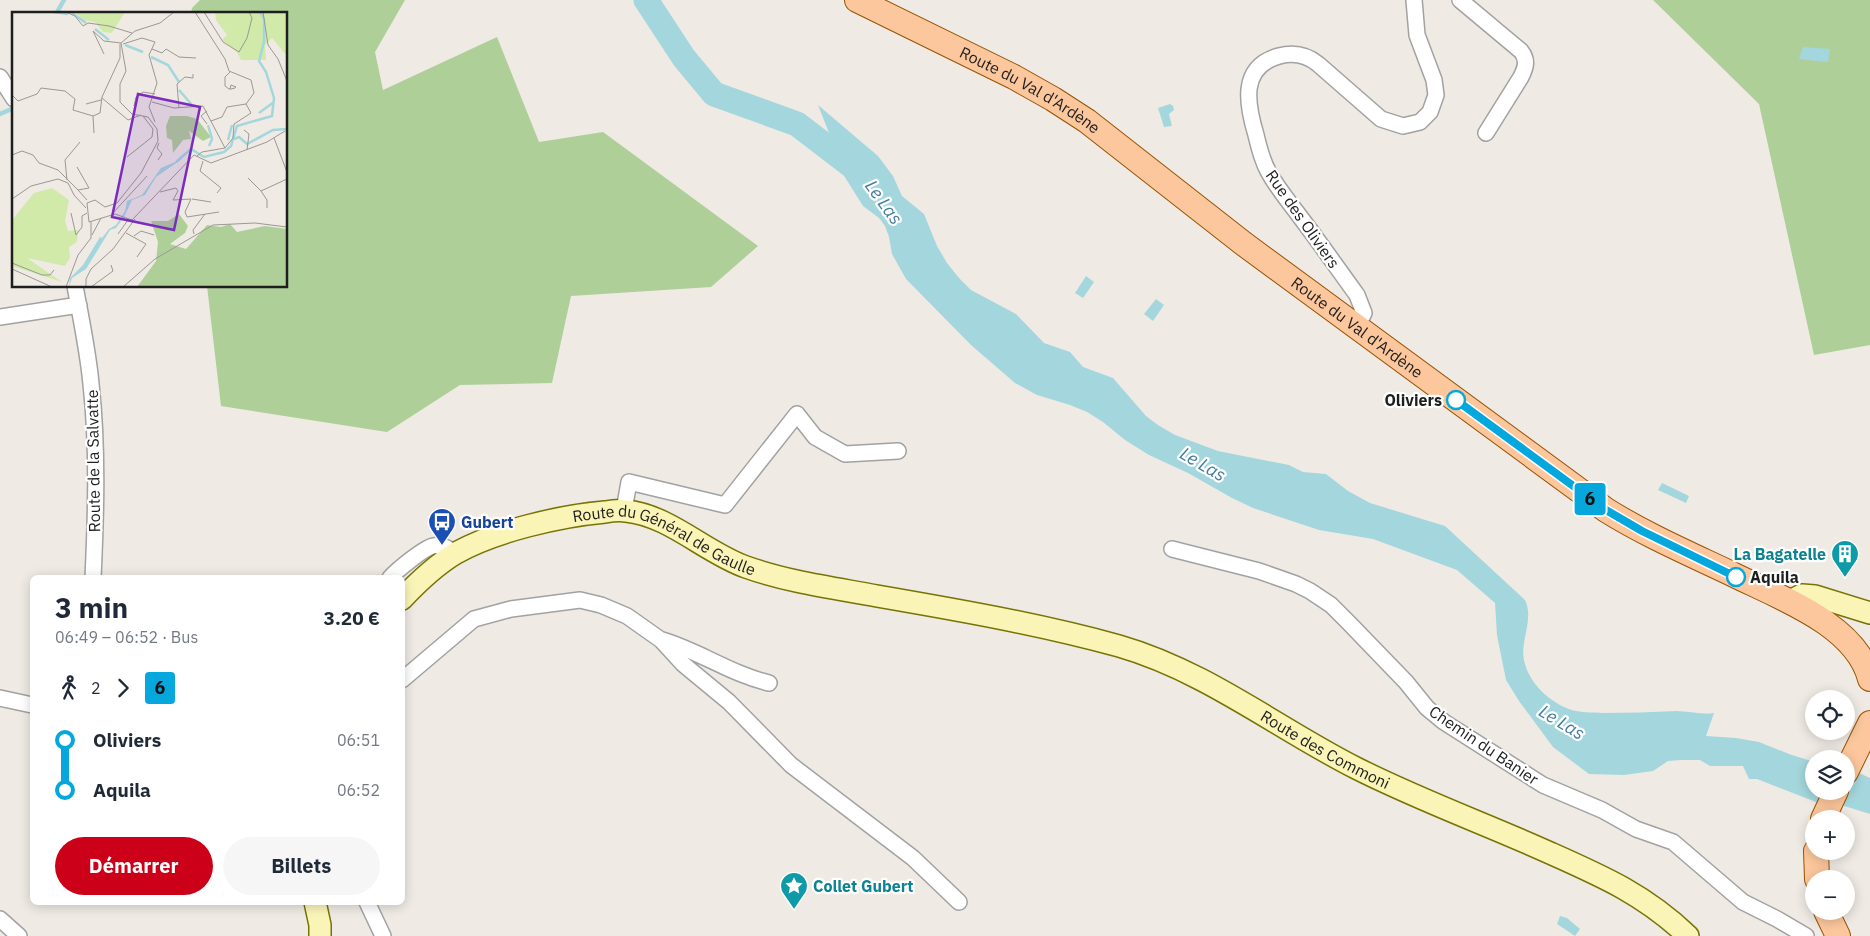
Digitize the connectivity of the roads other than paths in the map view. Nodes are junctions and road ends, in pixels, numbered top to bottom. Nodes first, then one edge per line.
1 (857, 0) edge
2 (1414, 0) edge
3 (1460, 0) edge
4 (0, 78) edge
5 (12, 97) edge
6 (1486, 133) dead end
7 (75, 288) edge
8 (78, 305) junction
9 (0, 317) edge
10 (1357, 327) junction
11 (898, 451) dead end
12 (624, 510) junction
13 (1172, 549) dead end
14 (454, 554) junction
15 (92, 575) edge
16 (394, 575) edge
17 (405, 596) edge
18 (1790, 601) junction
19 (944, 608) joint
20 (1870, 614) edge
21 (661, 640) junction
22 (405, 677) edge
23 (1870, 679) edge
24 (768, 683) dead end
25 (0, 698) edge
26 (30, 705) edge
27 (1869, 726) edge
28 (1855, 754) edge
29 (959, 902) dead end
30 (317, 905) edge
31 (368, 905) edge
32 (0, 919) edge
33 (1830, 920) edge
34 (19, 936) edge
35 (320, 936) edge
36 (384, 936) edge
37 (1688, 936) edge
38 (1806, 936) edge
39 (1838, 936) edge

1 - 10 main road, Route du Val d'Ardène
2 - 10 street, Rue des Oliviers
3 - 6 street
4 - 5 street
7 - 8 street, Route de la Salvatte
8 - 9 street
8 - 15 street, Route de la Salvatte
10 - 18 main road, Route du Val d'Ardène
11 - 12 street
12 - 14 street, Route du Général de Gaulle
12 - 19 street, Route du Général de Gaulle
13 - 38 street, Chemin du Banier
14 - 16 street
14 - 17 street, Route du Général de Gaulle
18 - 20 street
18 - 23 main road, Route du Val d'Ardène
19 - 37 street, Route des Commoni
21 - 22 street
21 - 24 street
21 - 29 street
25 - 26 street
27 - 28 main road
30 - 35 street
31 - 36 street
32 - 34 street
33 - 39 main road

